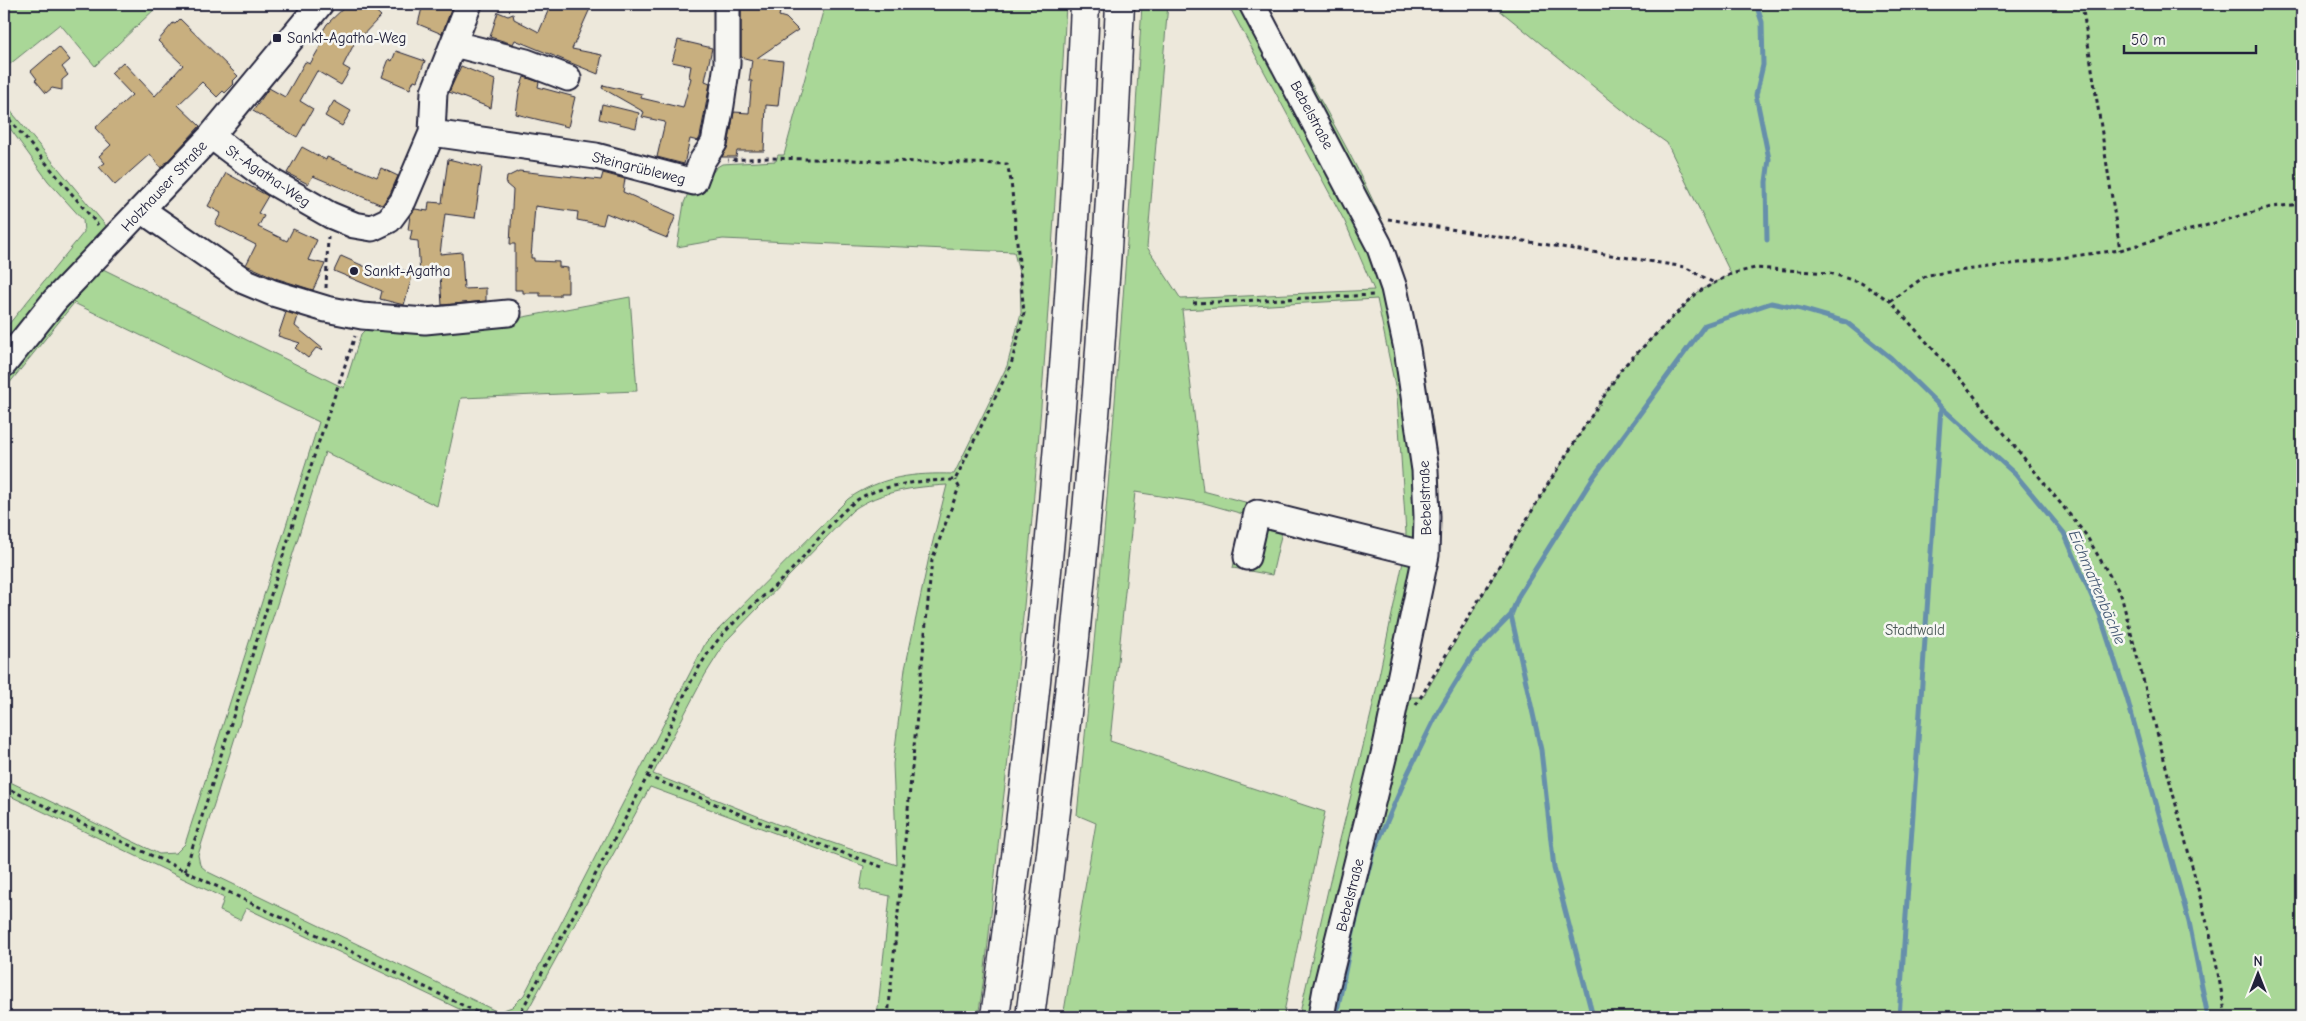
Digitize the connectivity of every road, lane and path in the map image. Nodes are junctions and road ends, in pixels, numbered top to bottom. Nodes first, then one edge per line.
1 (320, 4) edge
2 (470, 4) edge
3 (727, 4) edge
4 (1085, 4) edge
5 (1120, 4) edge
6 (1252, 4) edge
7 (2082, 4) edge
8 (454, 44) junction
9 (568, 78) dead end
10 (4, 112) edge
11 (432, 133) junction
12 (211, 136) junction
13 (702, 161) junction
14 (2302, 204) edge
15 (142, 210) junction
16 (330, 215) junction
17 (1365, 217) junction
18 (104, 232) dead end
19 (2120, 250) junction
20 (1714, 283) junction
21 (1396, 293) junction
22 (1890, 301) junction
23 (1193, 303) dead end
24 (326, 309) junction
25 (508, 313) dead end
26 (362, 316) junction
27 (4, 364) edge
28 (955, 480) junction
29 (1426, 555) junction
30 (1247, 557) dead end
31 (1412, 711) dead end
32 (647, 776) junction
33 (4, 787) edge
34 (885, 868) dead end
35 (185, 871) junction
36 (487, 1017) edge
37 (518, 1017) edge
38 (888, 1017) edge
39 (996, 1017) edge
40 (1030, 1017) edge
41 (1321, 1017) edge
42 (2226, 1017) edge

1 - 12 street, Holzhauser Straße
2 - 8 street, St.-Agatha-Weg
3 - 13 street, Steingrübleweg
4 - 39 highway
5 - 40 highway
6 - 17 street, Bebelstraße
7 - 19 path
8 - 9 street
8 - 11 street, St.-Agatha-Weg
10 - 18 path
11 - 13 street, Steingrübleweg
11 - 16 street, St.-Agatha-Weg
12 - 15 street, Holzhauser Straße
12 - 16 street, St.-Agatha-Weg
13 - 28 path
14 - 19 path
15 - 24 street
15 - 27 street, Holzhauser Straße
16 - 24 path
17 - 20 path
17 - 21 street, Bebelstraße
19 - 22 path
20 - 22 path
20 - 31 path
21 - 23 path
21 - 29 street, Bebelstraße
22 - 42 path
24 - 26 street
25 - 26 street
26 - 35 path
28 - 32 path
28 - 38 path
29 - 30 street
29 - 41 street, Bebelstraße
32 - 34 path
32 - 37 path
33 - 35 path
35 - 36 path

